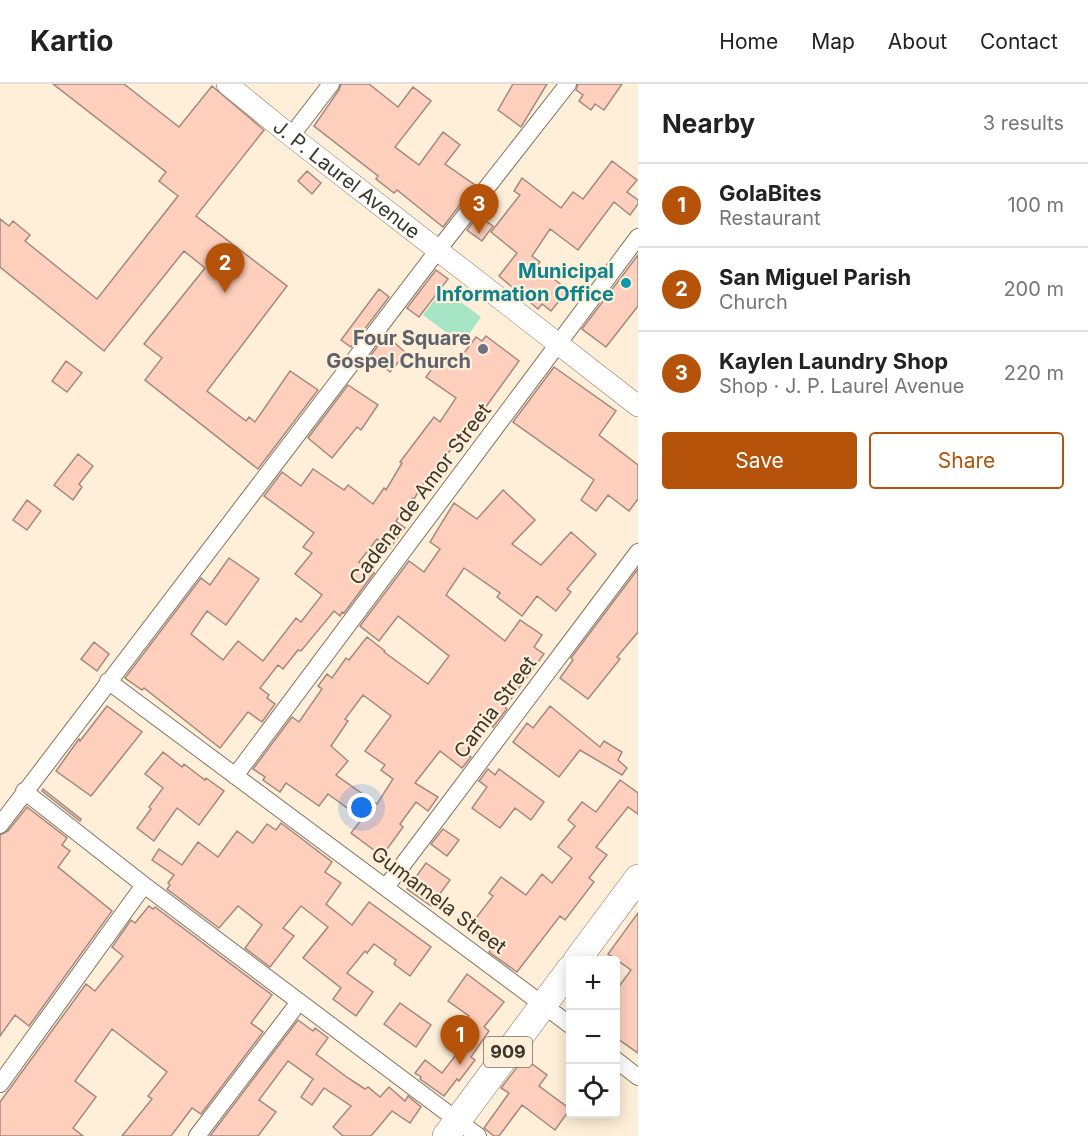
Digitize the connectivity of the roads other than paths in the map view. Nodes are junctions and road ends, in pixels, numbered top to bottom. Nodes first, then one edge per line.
1 (227, 84) edge
2 (331, 84) edge
3 (568, 84) edge
4 (291, 136) junction
5 (638, 237) edge
6 (438, 250) junction
7 (558, 344) junction
8 (638, 406) edge
9 (638, 552) edge
10 (108, 681) junction
11 (235, 776) junction
12 (24, 791) junction
13 (0, 825) edge
14 (638, 878) edge
15 (144, 885) junction
16 (386, 887) junction
17 (580, 956) edge
18 (566, 975) edge
19 (299, 1002) junction
20 (544, 1005) junction
21 (566, 1022) edge
22 (620, 1064) edge
23 (638, 1077) edge
24 (0, 1084) edge
25 (460, 1131) edge
26 (197, 1136) edge

1 - 4 street, J. P. Laurel Avenue
2 - 4 street
3 - 6 street
4 - 6 street, J. P. Laurel Avenue
5 - 7 street, Cadena de Amor Street
6 - 7 street, J. P. Laurel Avenue
6 - 10 street
7 - 8 street, J. P. Laurel Avenue
7 - 11 street, Cadena de Amor Street
9 - 16 street, Camia Street
10 - 11 street, Gumamela Street
10 - 12 street
11 - 16 street, Gumamela Street
12 - 13 street
12 - 15 street
14 - 17 main road
15 - 19 street
15 - 24 street
16 - 20 street, Gumamela Street
18 - 20 main road, 909
19 - 25 street
19 - 26 street
20 - 21 street, Gumamela Street
20 - 25 main road, 909
22 - 23 street

